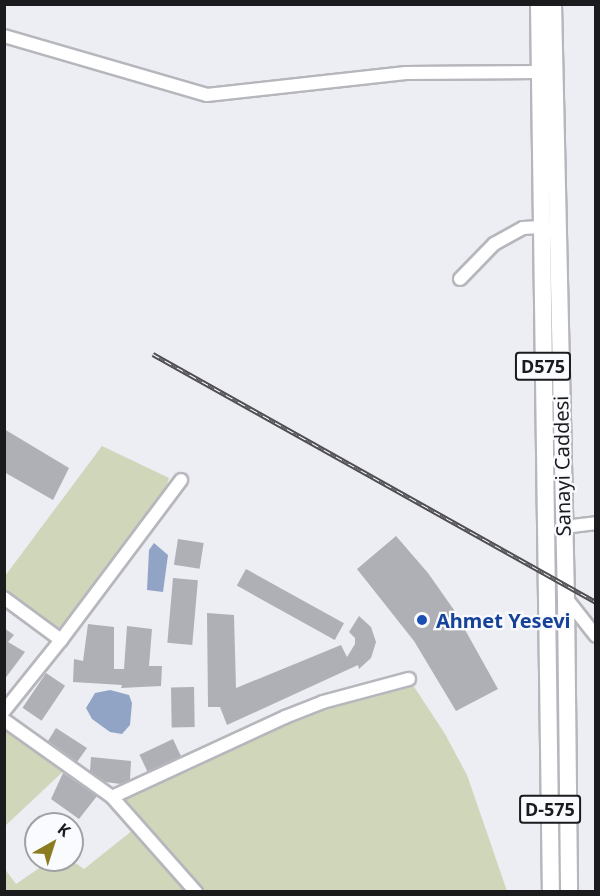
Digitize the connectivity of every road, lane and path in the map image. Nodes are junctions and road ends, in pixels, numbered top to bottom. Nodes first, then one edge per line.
1 (539, 4) edge
2 (553, 4) edge
3 (4, 36) edge
4 (540, 72) junction
5 (541, 227) junction
6 (460, 279) dead end
7 (182, 480) dead end
8 (596, 523) edge
9 (564, 527) junction
10 (4, 598) edge
11 (566, 598) junction
12 (596, 636) edge
13 (61, 640) junction
14 (409, 679) dead end
15 (4, 711) edge
16 (4, 720) edge
17 (549, 726) joint
18 (112, 797) junction
19 (196, 891) edge
20 (551, 891) edge
21 (569, 891) edge

1 - 4 highway, Sanayi Caddesi / D575
2 - 9 highway, Sanayi Caddesi / D575
3 - 4 street
4 - 5 highway, Sanayi Caddesi / D575
5 - 6 street
5 - 17 highway, Sanayi Caddesi / D575
7 - 13 street
8 - 9 street
9 - 11 highway, Sanayi Caddesi / D575
10 - 13 street
11 - 12 street
11 - 21 highway, Sanayi Caddesi / D-575
13 - 15 street
14 - 18 street
16 - 18 street
17 - 20 highway, Sanayi Caddesi / D-575
18 - 19 street

